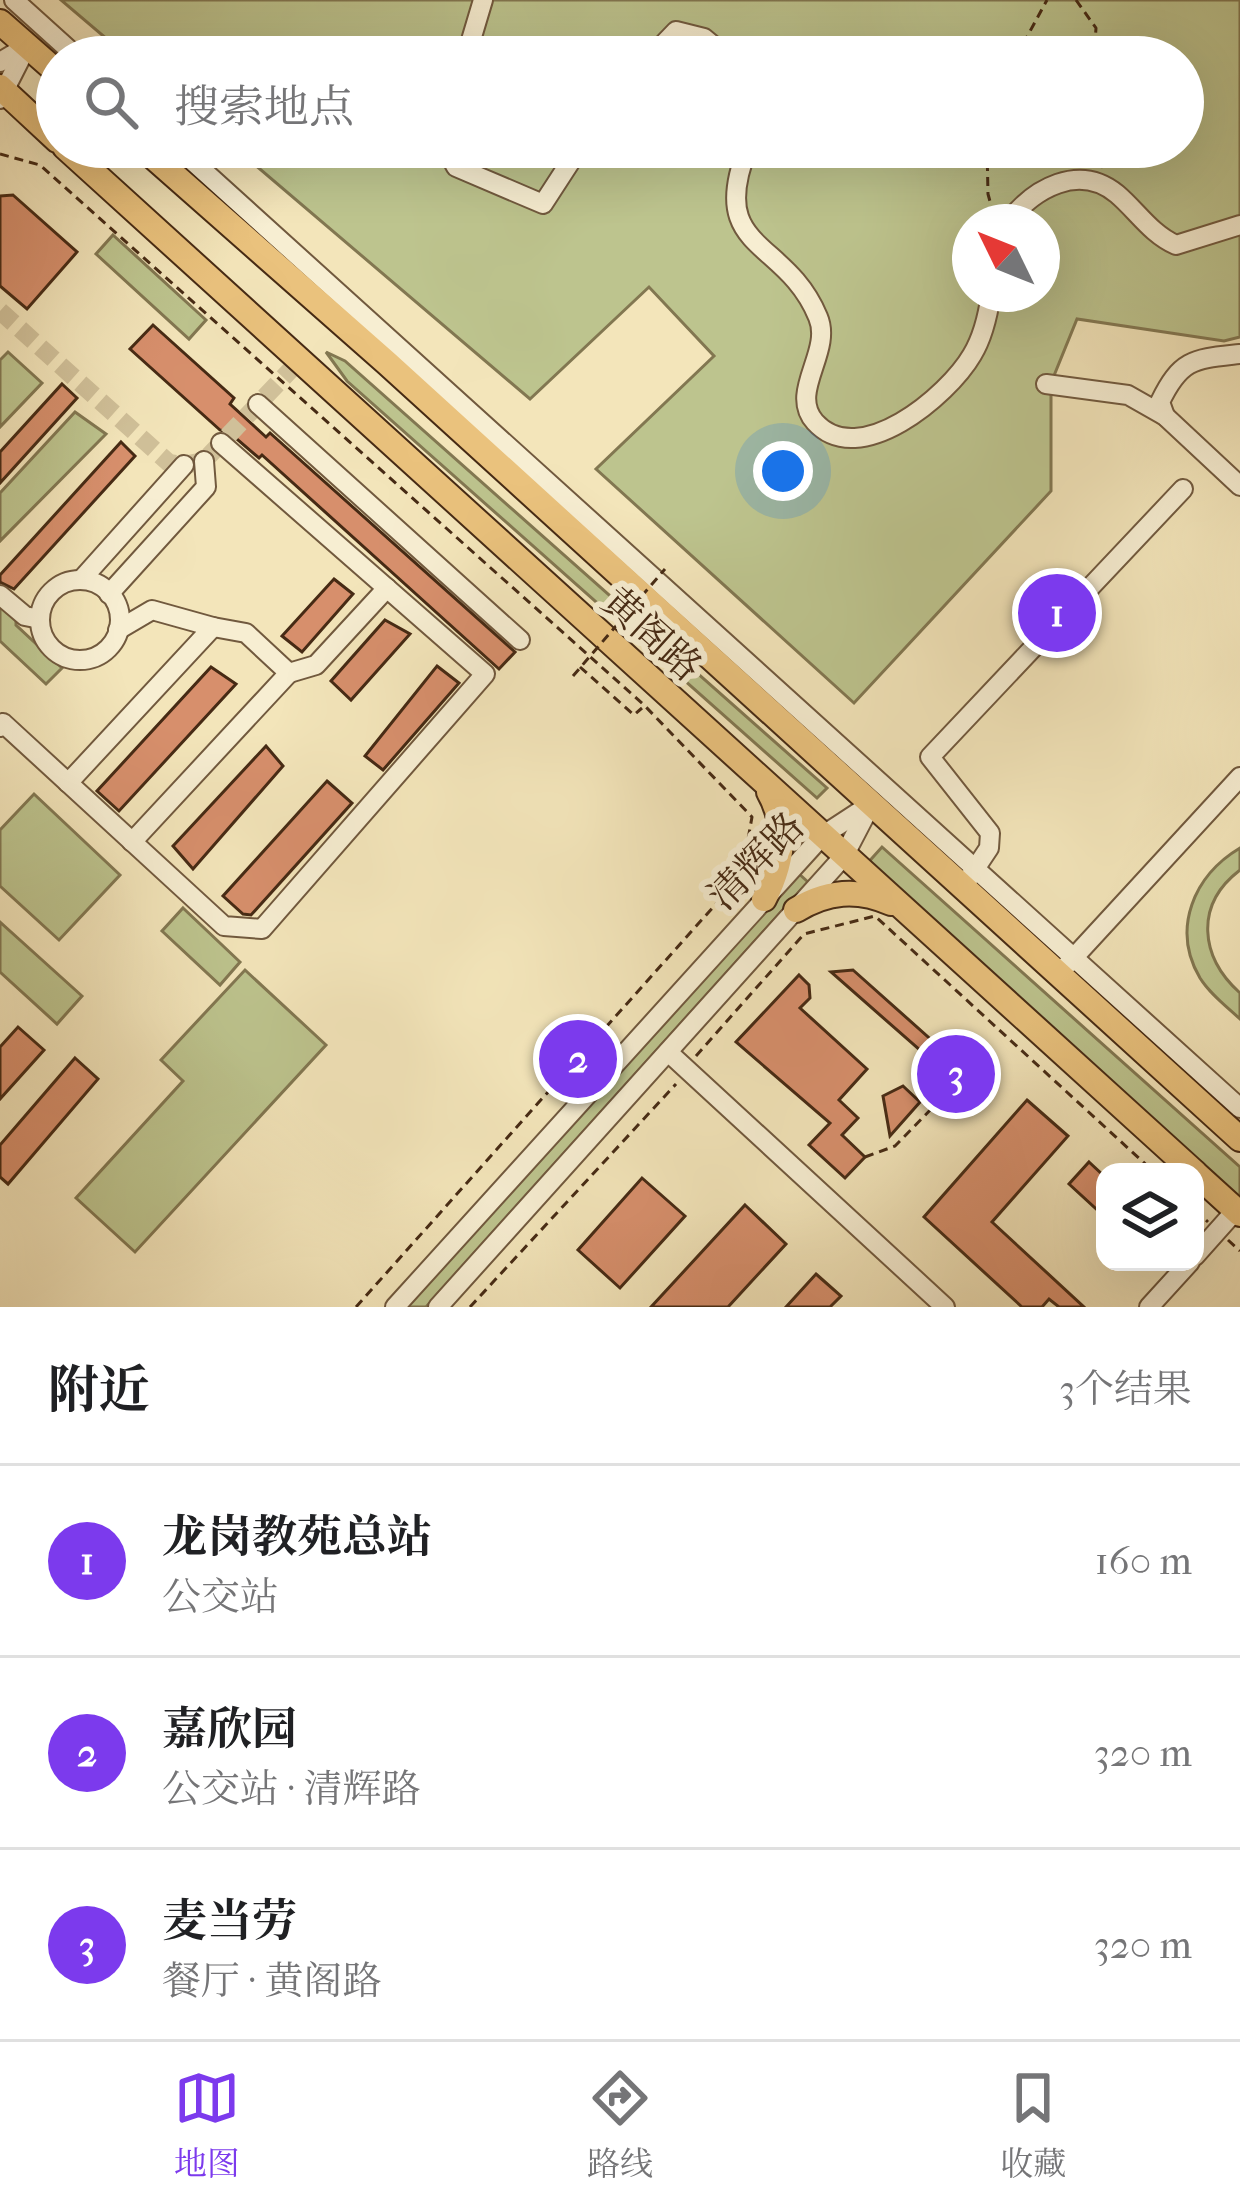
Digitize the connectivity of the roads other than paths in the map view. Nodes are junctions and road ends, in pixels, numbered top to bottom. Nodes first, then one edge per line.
1 (14, 0) edge
2 (483, 0) edge
3 (0, 22) edge
4 (54, 36) edge
5 (472, 36) edge
6 (27, 46) junction
7 (36, 54) edge
8 (0, 62) edge
9 (2, 93) edge
10 (36, 122) edge
11 (88, 168) edge
12 (166, 168) edge
13 (200, 168) edge
14 (461, 168) edge
15 (566, 168) edge
16 (739, 168) edge
17 (1023, 204) edge
18 (1240, 225) edge
19 (985, 312) edge
20 (1236, 356) edge
21 (1046, 384) dead end
22 (258, 404) dead end
23 (1165, 416) junction
24 (221, 442) dead end
25 (204, 461) dead end
26 (184, 465) dead end
27 (1240, 486) edge
28 (1183, 490) dead end
29 (81, 580) junction
30 (387, 589) junction
31 (109, 594) junction
32 (0, 595) edge
33 (40, 619) junction
34 (213, 627) junction
35 (118, 630) junction
36 (520, 640) dead end
37 (289, 673) junction
38 (0, 727) edge
39 (1240, 777) edge
40 (68, 783) junction
41 (765, 784) junction
42 (871, 804) junction
43 (821, 836) junction
44 (133, 842) junction
45 (844, 856) junction
46 (968, 878) junction
47 (764, 899) junction
48 (903, 909) junction
49 (796, 910) junction
50 (1066, 966) junction
51 (668, 1052) junction
52 (1240, 1108) edge
53 (1240, 1139) edge
54 (1183, 1163) edge
55 (1204, 1182) edge
56 (1238, 1212) edge
57 (1204, 1247) edge
58 (1181, 1271) edge
59 (395, 1307) edge
60 (438, 1307) edge
61 (945, 1307) edge
62 (1149, 1307) edge

1 - 4 street
2 - 5 street
3 - 6 main road
6 - 7 main road
6 - 8 street
6 - 9 street
9 - 10 main road
11 - 41 main road, 黄阁路
12 - 42 main road, 黄阁路
13 - 46 street
14 - 15 street
16 - 19 street
17 - 18 street
20 - 23 street
21 - 23 street
22 - 36 street
23 - 27 street
24 - 30 street
25 - 31 street
26 - 29 street
28 - 46 street
29 - 31 street
29 - 33 street
30 - 37 street
30 - 44 street
31 - 35 street
32 - 33 street
33 - 35 street
34 - 35 street
34 - 37 street
34 - 40 street
37 - 44 street
38 - 40 street
39 - 50 street
40 - 44 street
41 - 43 main road, 黄阁路
41 - 47 main road
42 - 43 street, 清辉路
42 - 45 street, 清辉路
42 - 46 main road, 黄阁路
43 - 45 main road, 黄阁路
43 - 47 street, 清辉路
45 - 48 main road, 黄阁路
45 - 49 street, 清辉路
46 - 50 main road, 黄阁路
47 - 59 street, 清辉路
48 - 49 main road
48 - 54 main road, 黄阁路
49 - 51 street, 清辉路
50 - 52 street
50 - 53 main road, 黄阁路
51 - 60 street, 清辉路
51 - 61 street
55 - 56 main road, 黄阁路
56 - 57 street
58 - 62 street

